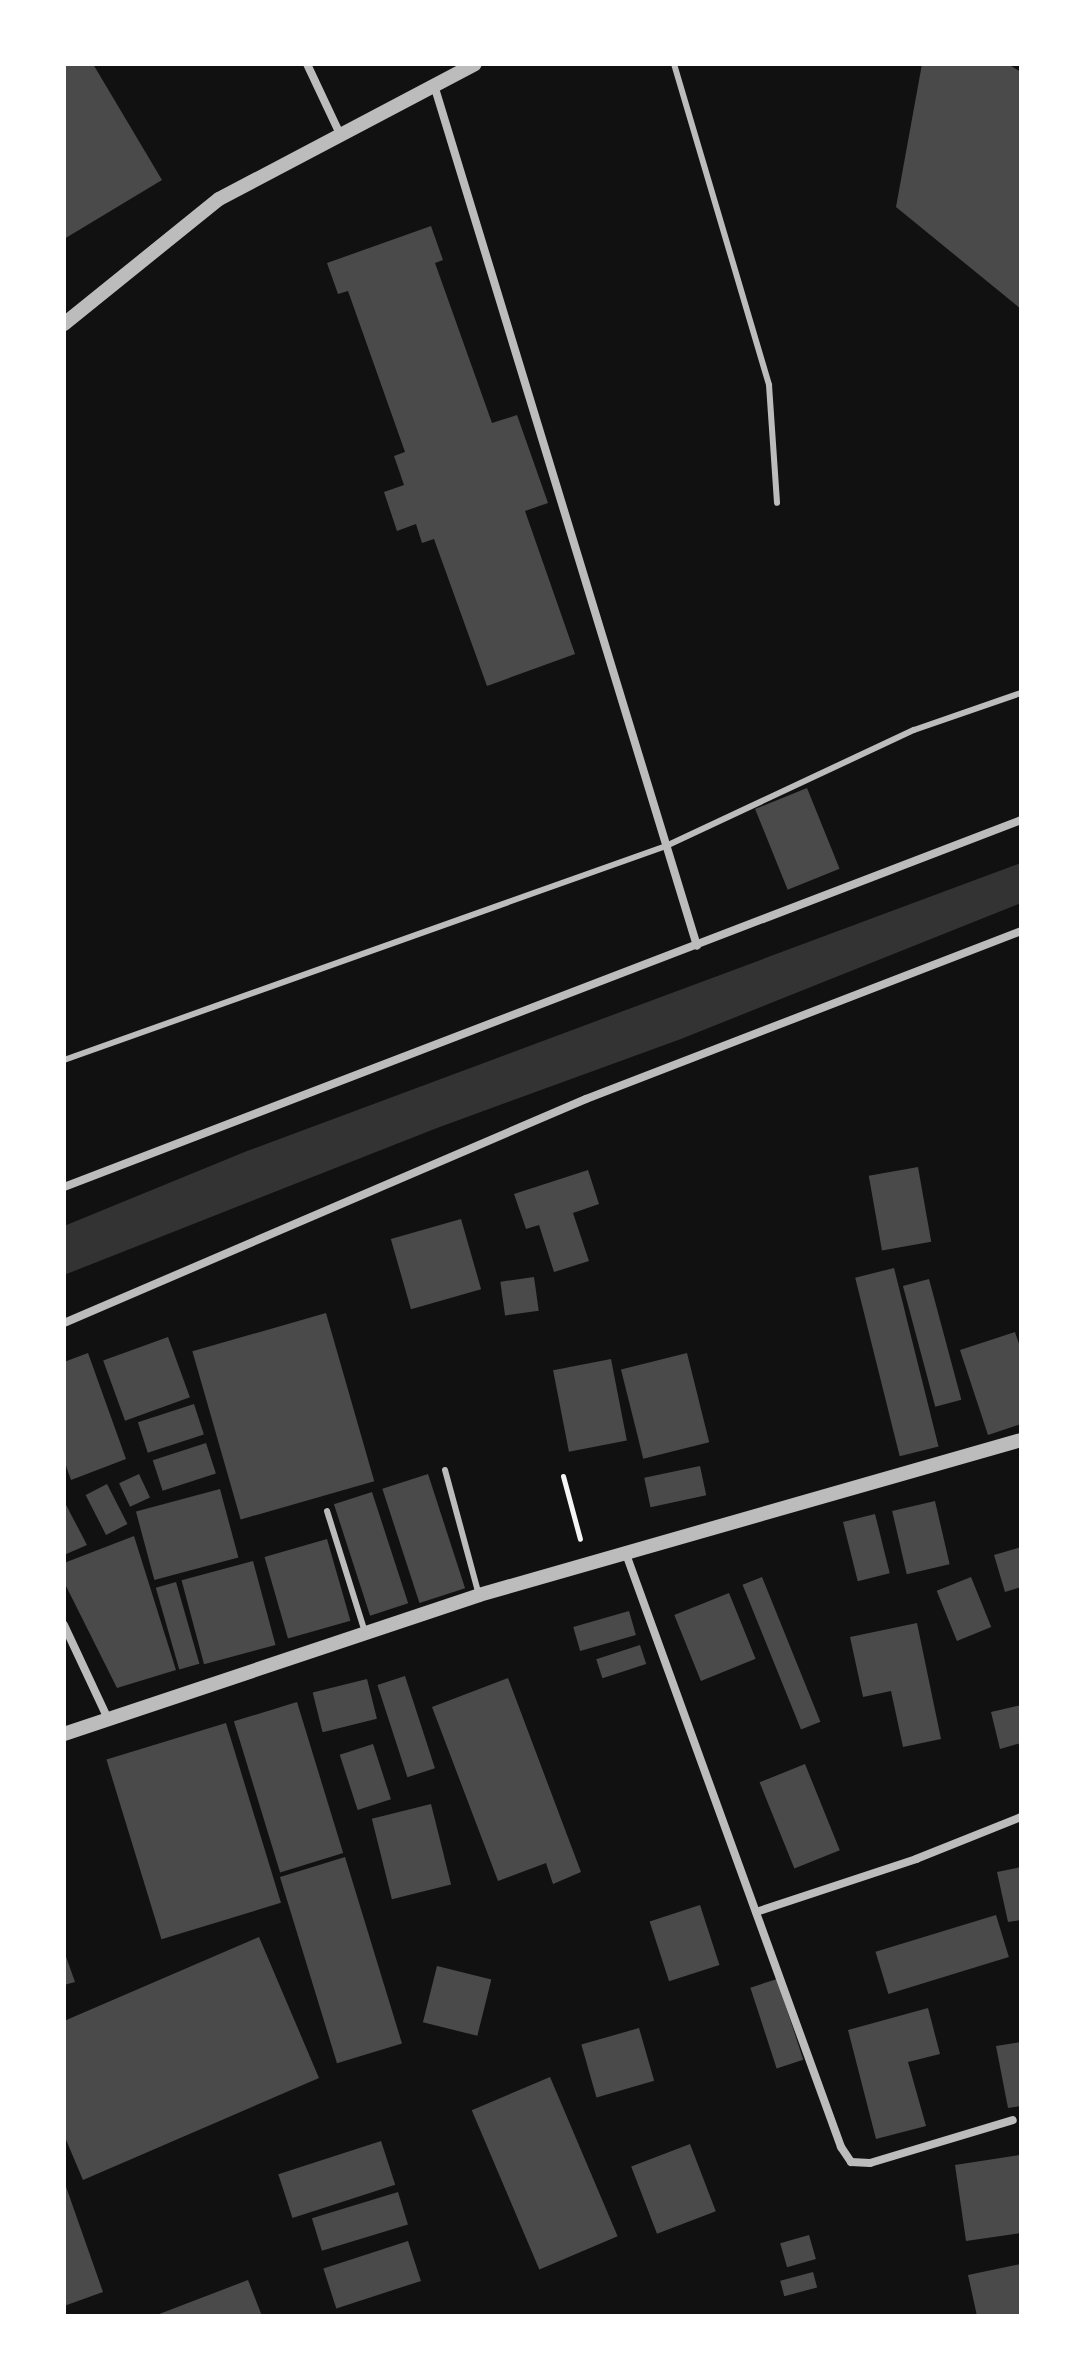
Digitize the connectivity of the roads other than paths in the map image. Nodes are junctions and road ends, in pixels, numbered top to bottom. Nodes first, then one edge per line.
1 (307, 64) edge
2 (475, 64) edge
3 (674, 64) edge
4 (434, 84) junction
5 (340, 134) junction
6 (64, 324) edge
7 (777, 503) dead end
8 (1021, 693) edge
9 (1021, 820) edge
10 (666, 846) junction
11 (1021, 931) edge
12 (697, 946) junction
13 (64, 1060) edge
14 (64, 1187) edge
15 (64, 1323) edge
16 (1021, 1440) edge
17 (445, 1470) dead end
18 (327, 1511) dead end
19 (626, 1554) junction
20 (479, 1595) junction
21 (64, 1625) edge
22 (365, 1632) junction
23 (107, 1717) junction
24 (64, 1734) edge
25 (1021, 1817) edge
26 (756, 1912) junction
27 (1013, 2120) dead end

1 - 5 street
2 - 4 street
3 - 7 lane
4 - 5 street
4 - 10 street
5 - 6 street
8 - 10 lane
9 - 12 street
10 - 12 street
10 - 13 lane
11 - 15 street
12 - 14 street
16 - 19 street
17 - 20 lane
18 - 22 lane
19 - 20 street
19 - 26 street
20 - 22 street
21 - 23 street
22 - 23 street
23 - 24 street
25 - 26 street
26 - 27 street

